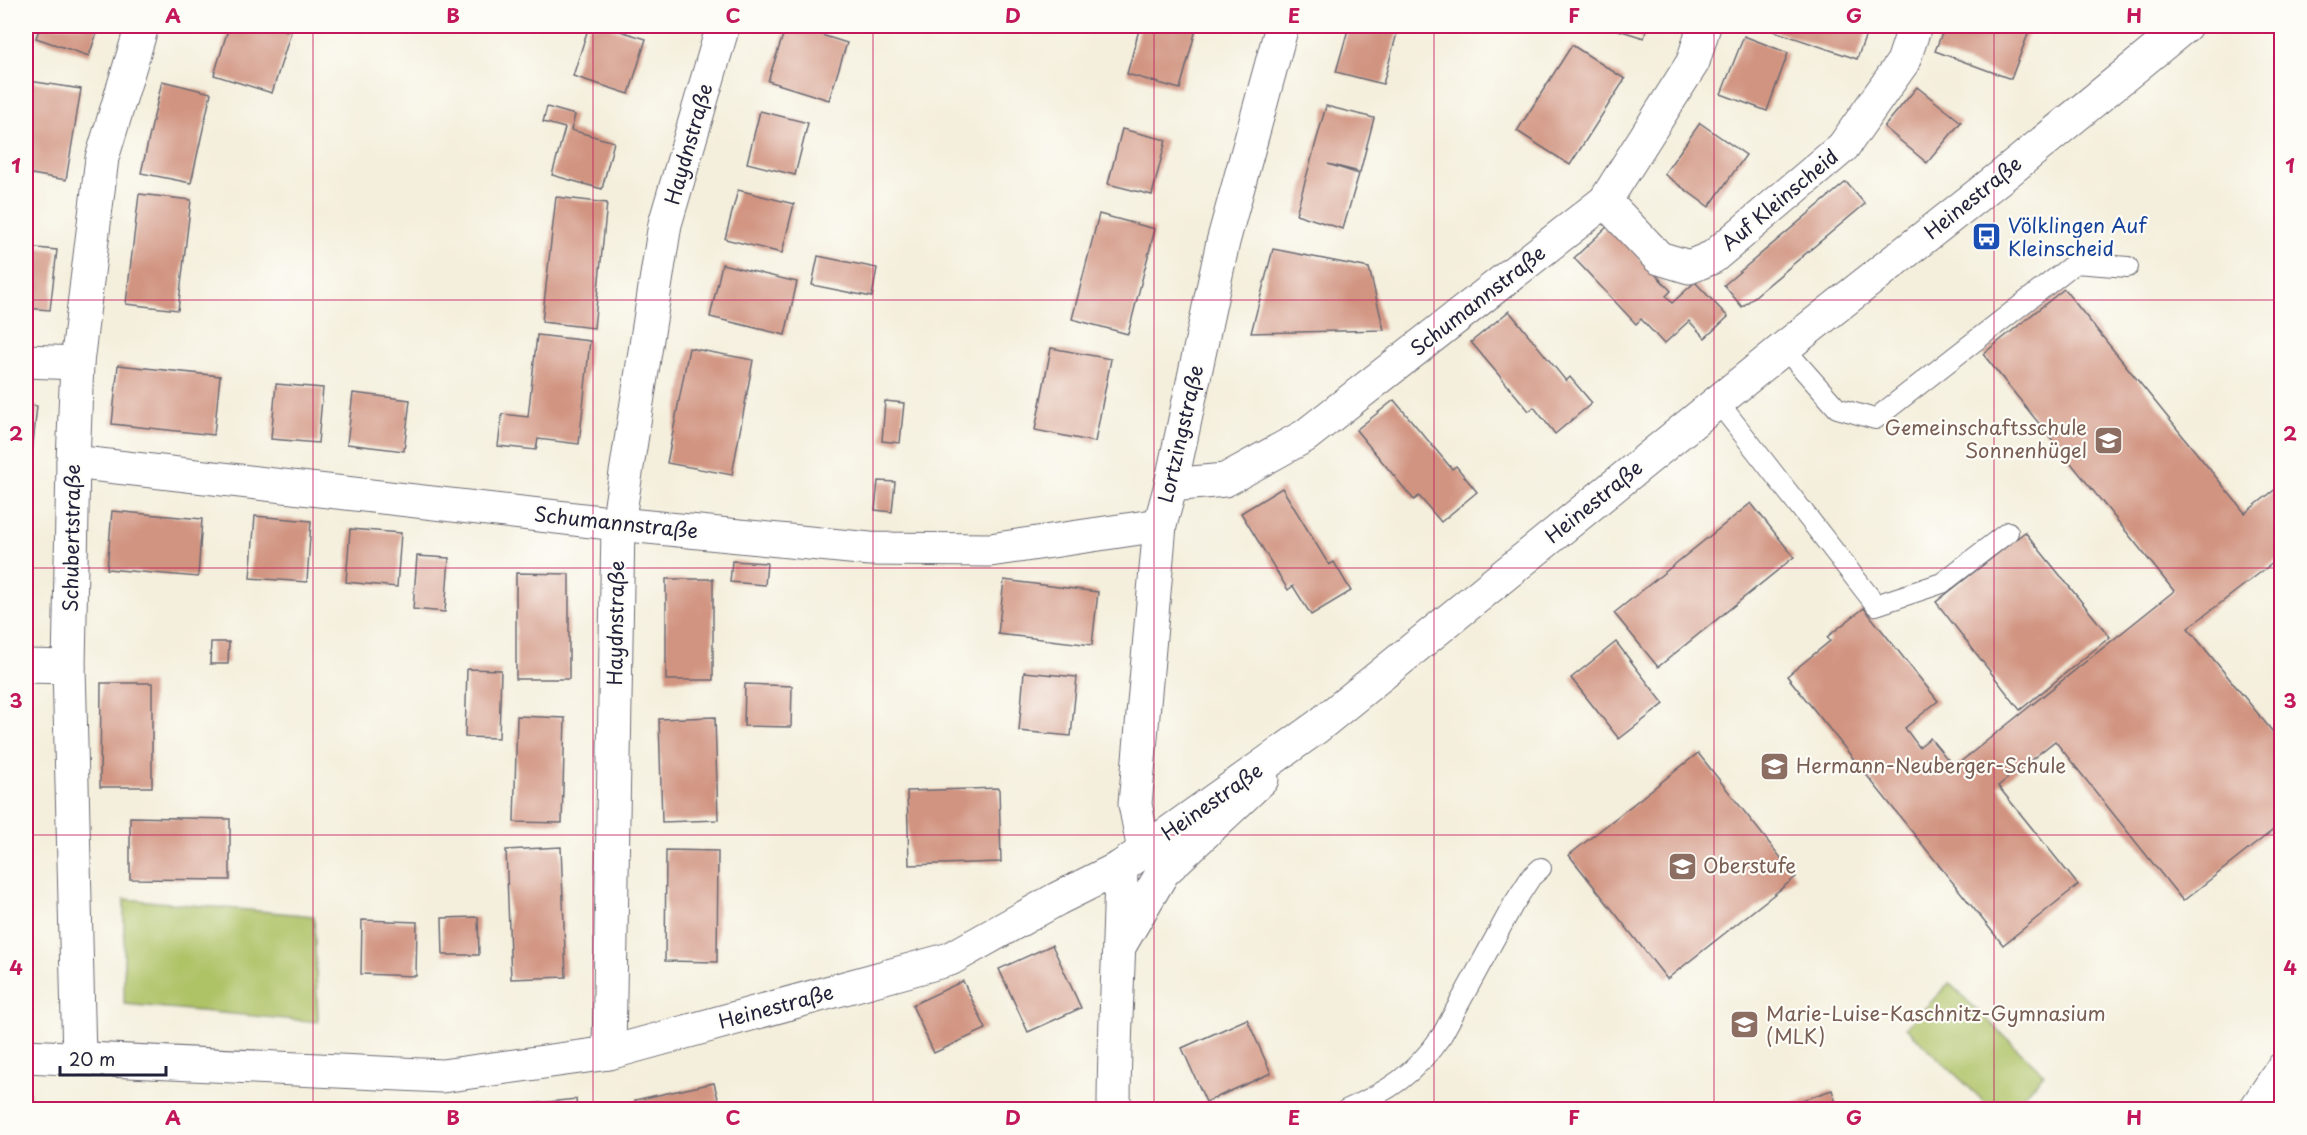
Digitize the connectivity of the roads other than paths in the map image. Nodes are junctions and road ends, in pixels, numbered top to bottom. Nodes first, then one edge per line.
1 (142, 26) edge
2 (723, 26) edge
3 (1282, 26) edge
4 (1704, 26) edge
5 (1915, 26) edge
6 (2185, 26) edge
7 (1605, 201) junction
8 (2128, 267) dead end
9 (1784, 348) junction
10 (26, 361) edge
11 (77, 363) junction
12 (1718, 402) junction
13 (73, 462) junction
14 (1171, 485) junction
15 (618, 524) junction
16 (1160, 525) junction
17 (2008, 532) dead end
18 (26, 666) edge
19 (69, 667) junction
20 (1317, 727) junction
21 (1132, 859) junction
22 (1541, 868) dead end
23 (1120, 945) junction
24 (609, 1053) junction
25 (26, 1056) edge
26 (79, 1057) junction
27 (2282, 1069) edge
28 (1114, 1110) edge
29 (1346, 1110) edge
30 (2255, 1110) edge

1 - 11 street, Schubertstraße
2 - 15 street, Haydnstraße
3 - 14 street, Lortzingstraße
4 - 7 street, Schumannstraße
5 - 7 street, Auf Kleinscheid
6 - 9 street, Heinestraße
7 - 14 street, Schumannstraße
8 - 9 lane
9 - 12 street, Heinestraße
10 - 11 street
11 - 13 street, Schubertstraße
12 - 17 lane
12 - 20 street, Heinestraße
13 - 15 street, Schumannstraße
13 - 19 street, Schubertstraße
14 - 16 street, Lortzingstraße
15 - 16 street, Schumannstraße
15 - 24 street, Haydnstraße
16 - 21 street, Lortzingstraße
18 - 19 street
19 - 26 street, Schubertstraße
20 - 21 street, Heinestraße
20 - 23 street, Lortzingstraße
21 - 23 street, Lortzingstraße
21 - 24 street, Heinestraße
22 - 29 lane
23 - 28 street, Lortzingstraße
24 - 26 street, Heinestraße
25 - 26 street, Heinestraße
27 - 30 street

